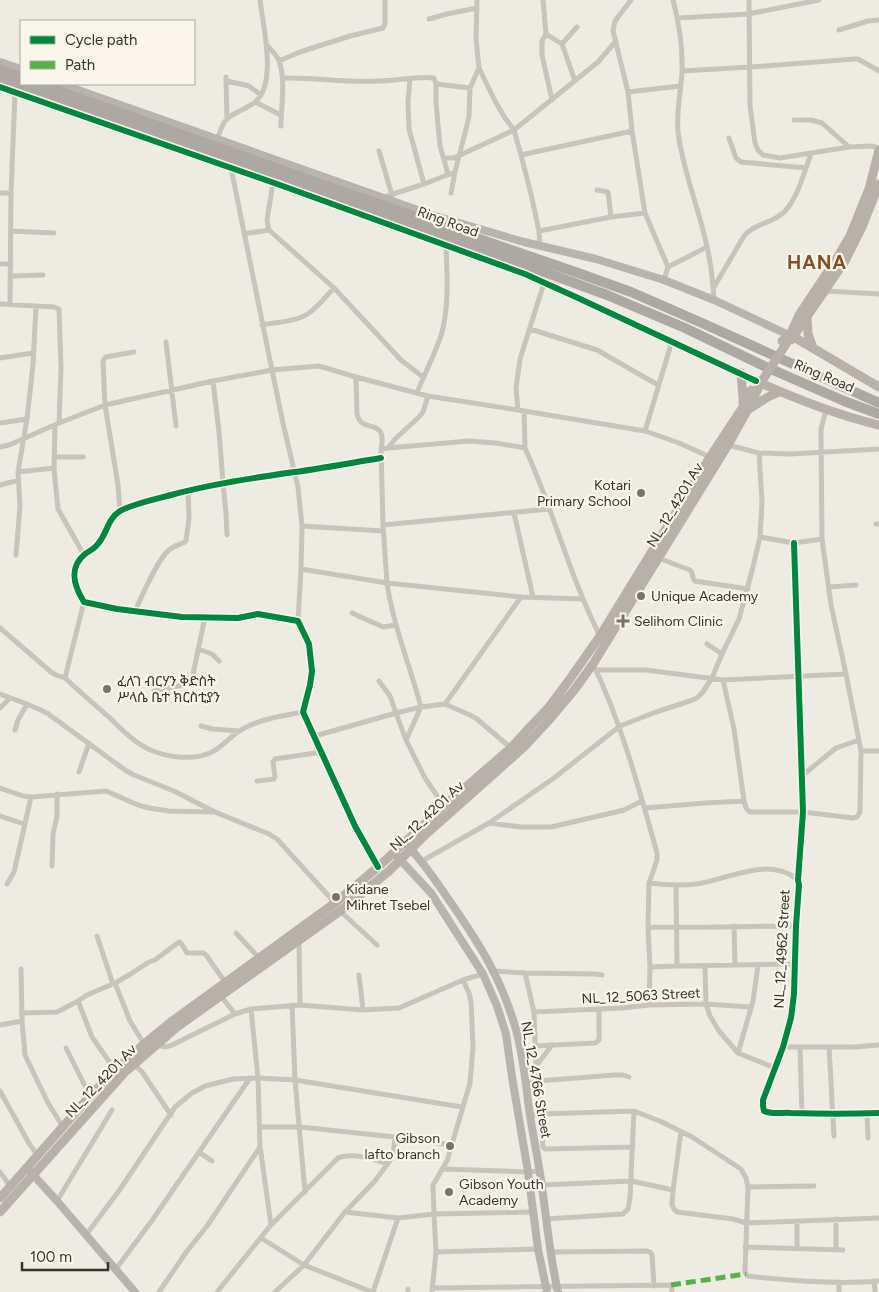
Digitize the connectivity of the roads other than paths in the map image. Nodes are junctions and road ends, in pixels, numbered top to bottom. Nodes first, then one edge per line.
1 (260, 0) edge
2 (385, 0) edge
3 (477, 0) edge
4 (543, 0) edge
5 (630, 0) edge
6 (673, 0) edge
7 (749, 0) edge
8 (819, 0) edge
9 (477, 8) junction
10 (748, 14) junction
11 (678, 18) junction
12 (429, 19) dead end
13 (879, 20) edge
14 (577, 27) dead end
15 (839, 30) dead end
16 (546, 34) junction
17 (616, 41) junction
18 (562, 44) junction
19 (266, 45) junction
20 (279, 61) junction
21 (0, 62) edge
22 (479, 68) junction
23 (751, 68) junction
24 (20, 69) edge
25 (0, 70) edge
26 (879, 70) edge
27 (682, 71) junction
28 (20, 77) edge
29 (0, 78) edge
30 (282, 78) junction
31 (410, 79) junction
32 (575, 81) junction
33 (436, 84) junction
34 (42, 85) edge
35 (64, 85) edge
36 (680, 86) junction
37 (0, 87) edge
38 (470, 88) junction
39 (628, 92) junction
40 (15, 93) junction
41 (261, 95) junction
42 (552, 100) junction
43 (255, 102) junction
44 (281, 114) junction
45 (227, 119) junction
46 (794, 120) dead end
47 (281, 126) dead end
48 (514, 130) junction
49 (632, 131) junction
50 (729, 138) dead end
51 (217, 139) junction
52 (848, 147) junction
53 (879, 149) edge
54 (379, 151) dead end
55 (811, 154) junction
56 (459, 155) junction
57 (521, 155) junction
58 (444, 158) junction
59 (231, 168) junction
60 (806, 168) junction
61 (455, 172) junction
62 (448, 174) junction
63 (273, 183) junction
64 (424, 184) junction
65 (878, 189) edge
66 (597, 190) dead end
67 (0, 193) edge
68 (11, 193) junction
69 (451, 193) dead end
70 (392, 195) junction
71 (384, 198) junction
72 (645, 213) junction
73 (611, 217) junction
74 (269, 230) junction
75 (539, 230) junction
76 (11, 231) junction
77 (54, 233) dead end
78 (244, 234) junction
79 (446, 246) junction
80 (540, 246) junction
81 (707, 247) junction
82 (0, 264) edge
83 (11, 264) junction
84 (668, 267) junction
85 (42, 275) dead end
86 (11, 276) junction
87 (664, 280) junction
88 (544, 283) junction
89 (334, 288) junction
90 (714, 288) junction
91 (825, 291) junction
92 (879, 294) edge
93 (714, 300) junction
94 (0, 304) edge
95 (10, 304) junction
96 (36, 306) junction
97 (807, 318) junction
98 (262, 325) junction
99 (530, 329) junction
100 (792, 336) junction
101 (672, 341) junction
102 (166, 342) dead end
103 (813, 348) junction
104 (134, 352) dead end
105 (33, 353) junction
106 (0, 358) edge
107 (272, 370) junction
108 (741, 373) junction
109 (356, 377) junction
110 (422, 378) junction
111 (213, 381) junction
112 (759, 381) junction
113 (658, 385) junction
114 (879, 387) edge
115 (171, 390) junction
116 (779, 392) junction
117 (417, 393) junction
118 (428, 396) junction
119 (879, 404) edge
120 (105, 405) junction
121 (746, 408) junction
122 (521, 410) junction
123 (826, 410) junction
124 (879, 414) edge
125 (26, 419) junction
126 (0, 423) edge
127 (57, 424) junction
128 (879, 425) edge
129 (176, 426) dead end
130 (645, 432) junction
131 (23, 439) junction
132 (728, 445) junction
133 (0, 448) edge
134 (385, 448) junction
135 (526, 448) junction
136 (879, 449) edge
137 (822, 452) junction
138 (759, 453) junction
139 (54, 457) junction
140 (83, 457) dead end
141 (710, 457) junction
142 (381, 458) junction
143 (54, 468) junction
144 (18, 472) junction
145 (294, 472) junction
146 (19, 480) junction
147 (223, 483) junction
148 (0, 485) edge
149 (188, 490) junction
150 (549, 510) junction
151 (120, 511) junction
152 (514, 514) junction
153 (383, 525) junction
154 (302, 526) junction
155 (383, 531) junction
156 (227, 535) dead end
157 (760, 537) junction
158 (822, 539) junction
159 (794, 543) junction
160 (16, 555) dead end
161 (84, 555) junction
162 (658, 558) junction
163 (301, 569) junction
164 (387, 583) junction
165 (856, 585) dead end
166 (829, 587) junction
167 (748, 589) junction
168 (521, 597) junction
169 (533, 597) junction
170 (582, 599) junction
171 (84, 602) junction
172 (135, 611) junction
173 (352, 613) dead end
174 (205, 617) junction
175 (298, 621) junction
176 (396, 626) junction
177 (0, 628) edge
178 (600, 636) junction
179 (707, 644) dead end
180 (198, 649) junction
181 (722, 654) junction
182 (219, 660) dead end
183 (595, 667) junction
184 (846, 674) junction
185 (799, 677) junction
186 (65, 678) junction
187 (712, 678) junction
188 (723, 680) junction
189 (379, 681) dead end
190 (154, 691) dead end
191 (0, 694) edge
192 (10, 698) junction
193 (27, 704) junction
194 (445, 704) junction
195 (421, 707) junction
196 (0, 708) edge
197 (303, 712) junction
198 (396, 713) junction
199 (201, 726) dead end
200 (620, 726) junction
201 (15, 730) dead end
202 (239, 731) junction
203 (315, 736) junction
204 (406, 740) junction
205 (859, 740) junction
206 (89, 743) junction
207 (510, 748) junction
208 (861, 751) junction
209 (322, 752) junction
210 (879, 752) edge
211 (79, 772) dead end
212 (803, 775) junction
213 (257, 781) dead end
214 (0, 788) edge
215 (57, 794) junction
216 (30, 797) junction
217 (642, 801) junction
218 (744, 801) junction
219 (444, 806) junction
220 (645, 808) junction
221 (215, 812) junction
222 (804, 812) junction
223 (0, 816) edge
224 (489, 823) junction
225 (24, 824) junction
226 (408, 846) junction
227 (397, 856) junction
228 (422, 861) junction
229 (52, 866) dead end
230 (378, 867) junction
231 (798, 880) junction
232 (649, 883) junction
233 (8, 884) dead end
234 (676, 886) junction
235 (338, 907) junction
236 (734, 926) junction
237 (796, 926) junction
238 (648, 927) junction
239 (676, 928) junction
240 (236, 933) dead end
241 (97, 936) dead end
242 (299, 941) junction
243 (377, 945) dead end
244 (259, 958) junction
245 (795, 964) junction
246 (735, 965) junction
247 (758, 965) junction
248 (677, 966) junction
249 (705, 966) junction
250 (650, 967) junction
251 (21, 968) dead end
252 (494, 971) junction
253 (525, 973) junction
254 (483, 974) junction
255 (359, 975) dead end
256 (602, 975) dead end
257 (463, 980) junction
258 (225, 982) junction
259 (114, 984) junction
260 (221, 996) junction
261 (78, 1001) junction
262 (706, 1004) junction
263 (292, 1005) junction
264 (300, 1005) junction
265 (649, 1005) junction
266 (750, 1007) junction
267 (252, 1008) junction
268 (599, 1009) junction
269 (363, 1010) junction
270 (534, 1012) junction
271 (22, 1013) junction
272 (235, 1014) junction
273 (22, 1021) junction
274 (0, 1025) edge
275 (144, 1044) junction
276 (156, 1045) junction
277 (552, 1045) junction
278 (879, 1045) edge
279 (535, 1046) junction
280 (783, 1047) junction
281 (800, 1047) junction
282 (829, 1047) junction
283 (66, 1048) dead end
284 (738, 1053) junction
285 (134, 1064) junction
286 (536, 1065) junction
287 (775, 1068) junction
288 (115, 1070) junction
289 (629, 1077) dead end
290 (250, 1078) junction
291 (258, 1078) junction
292 (295, 1080) junction
293 (538, 1081) junction
294 (526, 1084) junction
295 (0, 1090) edge
296 (90, 1096) junction
297 (462, 1107) junction
298 (112, 1110) dead end
299 (634, 1111) junction
300 (879, 1113) edge
301 (540, 1114) junction
302 (802, 1114) junction
303 (867, 1114) junction
304 (171, 1115) junction
305 (833, 1115) junction
306 (530, 1116) junction
307 (63, 1127) junction
308 (260, 1127) junction
309 (300, 1127) junction
310 (681, 1132) junction
311 (834, 1136) dead end
312 (395, 1137) junction
313 (868, 1138) dead end
314 (452, 1145) junction
315 (260, 1146) junction
316 (633, 1147) junction
317 (199, 1152) junction
318 (38, 1156) junction
319 (212, 1161) dead end
320 (387, 1164) junction
321 (442, 1169) junction
322 (30, 1171) junction
323 (539, 1171) junction
324 (0, 1172) edge
325 (528, 1172) junction
326 (631, 1182) junction
327 (542, 1185) junction
328 (10, 1186) junction
329 (814, 1186) dead end
330 (748, 1187) junction
331 (673, 1190) junction
332 (305, 1192) junction
333 (0, 1198) edge
334 (58, 1201) junction
335 (0, 1212) edge
336 (345, 1212) junction
337 (534, 1212) junction
338 (434, 1214) junction
339 (398, 1218) junction
340 (879, 1218) edge
341 (546, 1219) junction
342 (836, 1219) junction
343 (797, 1221) junction
344 (746, 1223) junction
345 (271, 1225) junction
346 (86, 1235) junction
347 (261, 1238) junction
348 (745, 1247) junction
349 (538, 1248) junction
350 (797, 1248) junction
351 (836, 1250) junction
352 (844, 1250) dead end
353 (436, 1252) junction
354 (550, 1252) junction
355 (304, 1265) junction
356 (116, 1269) junction
357 (876, 1281) edge
358 (839, 1282) junction
359 (654, 1286) junction
360 (546, 1289) edge
361 (558, 1289) edge
362 (432, 1290) edge
363 (136, 1292) edge
364 (159, 1292) edge
365 (217, 1292) edge
366 (275, 1292) edge
367 (372, 1292) edge
368 (672, 1292) edge
369 (839, 1292) edge
370 (875, 1292) edge

1 - 19 street
2 - 20 street
3 - 9 street
4 - 16 street
5 - 17 street
6 - 11 street
7 - 10 street
8 - 10 street
9 - 12 street
9 - 22 street
10 - 11 street
10 - 23 street
11 - 27 street
13 - 15 street
14 - 18 street
16 - 18 street
16 - 42 street
17 - 32 street
17 - 39 street
18 - 32 street
19 - 20 street
19 - 41 street
20 - 30 street
21 - 24 street
22 - 38 street
22 - 48 street
23 - 26 street
23 - 27 street
23 - 55 street
25 - 28 highway
27 - 36 street
29 - 124 highway, Ring Road
30 - 31 street
30 - 44 street
31 - 33 street
31 - 64 street
32 - 42 street
33 - 38 street
33 - 58 street
34 - 119 highway, Ring Road
35 - 51 street
36 - 39 street
36 - 81 street
37 - 40 street
38 - 56 street
39 - 49 street
40 - 59 street
40 - 68 street
41 - 43 street
41 - 45 street
42 - 48 street
43 - 44 street
43 - 45 street
44 - 47 street
45 - 51 street
46 - 52 street
48 - 56 street
48 - 57 street
49 - 57 street
49 - 72 street
50 - 60 street
51 - 71 street
52 - 53 street
52 - 55 street
53 - 100 main road
54 - 70 street
55 - 60 street
56 - 58 street
56 - 61 street
57 - 75 street
58 - 62 street
59 - 63 street
59 - 78 street
60 - 90 street
61 - 62 street
61 - 69 street
62 - 64 street
63 - 74 street
63 - 79 street
64 - 70 street
65 - 91 main road
66 - 73 street
67 - 68 street
68 - 76 street
70 - 71 street
71 - 80 street
72 - 73 street
72 - 84 street
73 - 75 street
74 - 78 street
74 - 89 street
75 - 80 street
76 - 77 street
76 - 83 street
78 - 98 street
79 - 88 street
79 - 110 street
80 - 87 street
81 - 84 street
81 - 90 street
82 - 83 street
83 - 86 street
84 - 87 street
85 - 86 street
86 - 95 street
87 - 93 street
88 - 99 street
88 - 101 street
89 - 98 street
89 - 110 street
90 - 93 street
91 - 92 street
91 - 97 main road
93 - 100 street
94 - 95 street
95 - 96 street
96 - 105 street
96 - 127 street
97 - 100 main road
97 - 103 main road
98 - 107 street
99 - 113 street
99 - 122 street
100 - 103 main road
100 - 112 main road, bridge
101 - 108 street
101 - 113 street
102 - 115 street
103 - 114 main road
104 - 120 street
105 - 106 street
105 - 125 street
107 - 109 street
107 - 111 street
107 - 145 street
108 - 112 street
108 - 121 main road
109 - 117 street
109 - 134 street
110 - 117 street
111 - 115 street
111 - 147 street
112 - 116 main road
112 - 121 main road
113 - 130 street
115 - 120 street
115 - 129 street
116 - 121 main road
116 - 123 main road
117 - 118 street
118 - 122 street
118 - 134 street
120 - 127 street
120 - 151 street
121 - 132 main road, NL_12_4201 Av
121 - 141 main road, NL_12_4201 Av
122 - 130 street
122 - 135 street
123 - 128 main road
123 - 137 street
125 - 126 street
125 - 131 street
127 - 131 street
127 - 139 street
130 - 141 street
131 - 133 street
131 - 144 street
132 - 138 street
132 - 162 main road, NL_12_4201 Av
134 - 135 street
134 - 142 street
135 - 150 street
136 - 137 street
137 - 138 street
137 - 158 street
138 - 157 street
139 - 140 street
139 - 143 street
141 - 178 main road, NL_12_4201 Av
142 - 145 street
142 - 153 street
143 - 144 street
143 - 161 street
144 - 146 street
145 - 147 street
145 - 154 street
146 - 148 street
146 - 160 street
147 - 149 street
147 - 156 street
149 - 151 street
149 - 172 street
150 - 152 street
150 - 170 street
151 - 161 street
152 - 153 street
152 - 169 street
153 - 155 street
154 - 155 street
154 - 163 street
155 - 164 street
157 - 159 street
157 - 167 street
158 - 159 street
158 - 166 street
159 - 185 street, NL_12_4962 Street
161 - 171 street
162 - 167 street
162 - 183 main road, NL_12_4201 Av
163 - 164 street
163 - 175 street
164 - 168 street
164 - 176 street
165 - 166 street
166 - 184 street
167 - 181 street
168 - 169 street
168 - 194 street
169 - 170 street
170 - 178 street
171 - 172 street
171 - 186 street
172 - 174 street
173 - 176 street
174 - 175 street
174 - 180 street
175 - 197 street
176 - 195 street
177 - 186 street
178 - 207 main road, NL_12_4201 Av
179 - 181 street
180 - 182 street
180 - 190 street
181 - 187 street
183 - 187 street
183 - 200 street
183 - 226 main road, NL_12_4201 Av
184 - 185 street
184 - 205 street
185 - 188 street
185 - 212 street, NL_12_4962 Street
186 - 202 street
187 - 188 street
187 - 200 street
188 - 218 street
189 - 198 street
191 - 192 street
192 - 193 street
192 - 196 street
193 - 201 street
193 - 206 street
194 - 195 street
194 - 207 street
195 - 198 street
195 - 204 street
197 - 202 street
197 - 203 street
198 - 203 street
198 - 204 street
199 - 202 street
200 - 217 street
200 - 224 street
203 - 209 street
204 - 219 street
205 - 208 street
205 - 212 street
206 - 211 street
206 - 221 street
207 - 219 main road, NL_12_4201 Av
208 - 210 street
208 - 222 street
209 - 213 street
209 - 230 street
212 - 222 street, NL_12_4962 Street
214 - 216 street
215 - 216 street
215 - 221 street
215 - 229 street
216 - 225 street
217 - 220 street
217 - 224 street
218 - 220 street
218 - 222 street
219 - 226 main road, NL_12_4201 Av
220 - 232 street
221 - 235 street
222 - 231 street, NL_12_4962 Street
223 - 225 street
224 - 228 street
225 - 233 street
226 - 227 main road, NL_12_4201 Av
226 - 228 street, NL_12_4766 Street
227 - 230 main road, NL_12_4201 Av
227 - 235 main road, NL_12_4201 Av
227 - 254 street, NL_12_4766 Street
228 - 252 street, NL_12_4766 Street
230 - 235 main road, NL_12_4201 Av
231 - 234 street
231 - 237 street, NL_12_4962 Street
232 - 234 street
232 - 238 street
234 - 239 street
235 - 242 main road, NL_12_4201 Av
235 - 243 street
235 - 244 main road, NL_12_4201 Av
236 - 237 street
236 - 239 street
236 - 246 street
237 - 245 street, NL_12_4962 Street
238 - 239 street
238 - 250 street
239 - 248 street
240 - 244 street
241 - 259 street
242 - 260 main road, NL_12_4201 Av
242 - 264 street
244 - 258 main road, NL_12_4201 Av
245 - 247 street
245 - 280 street, NL_12_4962 Street
246 - 247 street
246 - 249 street
247 - 266 street
248 - 249 street
248 - 250 street
249 - 262 street
250 - 265 street
251 - 271 street
252 - 253 street
252 - 294 street, NL_12_4766 Street
253 - 256 street
253 - 270 street, NL_12_4766 Street
254 - 257 street
254 - 325 street, NL_12_4766 Street
255 - 269 street
257 - 269 street
257 - 297 street
258 - 259 street
258 - 275 main road, NL_12_4201 Av
259 - 261 street
259 - 275 street
260 - 272 street
260 - 276 main road, NL_12_4201 Av
261 - 271 street
261 - 288 street
262 - 265 street, NL_12_5063 Street
262 - 266 street, NL_12_5063 Street
262 - 284 street
263 - 264 street
263 - 267 street
263 - 292 street
264 - 269 street
265 - 268 street, NL_12_5063 Street
266 - 284 street
267 - 272 street
267 - 291 street
268 - 270 street, NL_12_5063 Street
268 - 277 street
270 - 279 street, NL_12_4766 Street
271 - 273 street
272 - 276 street
273 - 274 street
273 - 307 street
275 - 288 main road, NL_12_4201 Av
276 - 285 main road, NL_12_4201 Av
277 - 279 street
277 - 286 street
278 - 282 street
279 - 286 street, NL_12_4766 Street
280 - 281 street
280 - 287 street, NL_12_4962 Street
281 - 282 street
281 - 302 street
282 - 305 street
283 - 296 street
284 - 287 street
285 - 304 street
285 - 322 main road, NL_12_4201 Av
286 - 293 street, NL_12_4766 Street
287 - 302 street, NL_12_4962 Street
288 - 296 main road, NL_12_4201 Av
289 - 293 street
290 - 291 street
290 - 304 street
290 - 317 street
291 - 292 street
291 - 308 street
292 - 297 street
292 - 309 street
293 - 294 street
293 - 301 street, NL_12_4766 Street
294 - 306 street, NL_12_4766 Street
295 - 318 street
296 - 307 main road, NL_12_4201 Av
297 - 314 street
298 - 334 street
299 - 301 street
299 - 310 street
299 - 316 street
300 - 303 street
301 - 306 street
301 - 316 street, NL_12_4766 Street
302 - 305 street
303 - 305 street
303 - 313 street
304 - 346 street
305 - 311 street
306 - 323 street, NL_12_4766 Street
307 - 318 main road, NL_12_4201 Av
308 - 309 street
308 - 315 street
309 - 312 street
309 - 332 street
310 - 330 street
310 - 331 street
312 - 314 street
312 - 320 street
314 - 321 street
315 - 345 street
315 - 364 street
316 - 326 street
317 - 319 street
317 - 356 street
318 - 322 main road, NL_12_4201 Av
320 - 332 street
320 - 336 street
321 - 325 street
321 - 338 street
322 - 328 main road, NL_12_4201 Av
322 - 334 street
322 - 335 main road, NL_12_4201 Av
323 - 325 street
323 - 327 street, NL_12_4766 Street
324 - 328 street
325 - 337 street, NL_12_4766 Street
326 - 327 street
326 - 331 street
326 - 341 street
327 - 341 street, NL_12_4766 Street
328 - 333 main road, NL_12_4201 Av
329 - 330 street
330 - 344 street
331 - 344 street
332 - 345 street
334 - 346 street
336 - 339 street
336 - 355 street
337 - 338 street
337 - 349 street, NL_12_4766 Street
338 - 339 street
338 - 353 street
339 - 367 street
340 - 342 street
341 - 354 street, NL_12_4766 Street
342 - 343 street
342 - 351 street
343 - 344 street
343 - 350 street
344 - 348 street
345 - 347 street
346 - 356 street
347 - 355 street
347 - 365 street
348 - 350 street
348 - 358 street
349 - 353 street
349 - 360 street, NL_12_4766 Street
350 - 351 street
351 - 352 street
353 - 362 street
354 - 359 street
354 - 361 street, NL_12_4766 Street
355 - 366 street
355 - 367 street
356 - 363 street
357 - 358 street
357 - 370 street
358 - 369 street
359 - 361 street
359 - 368 street
360 - 361 street
360 - 362 street

